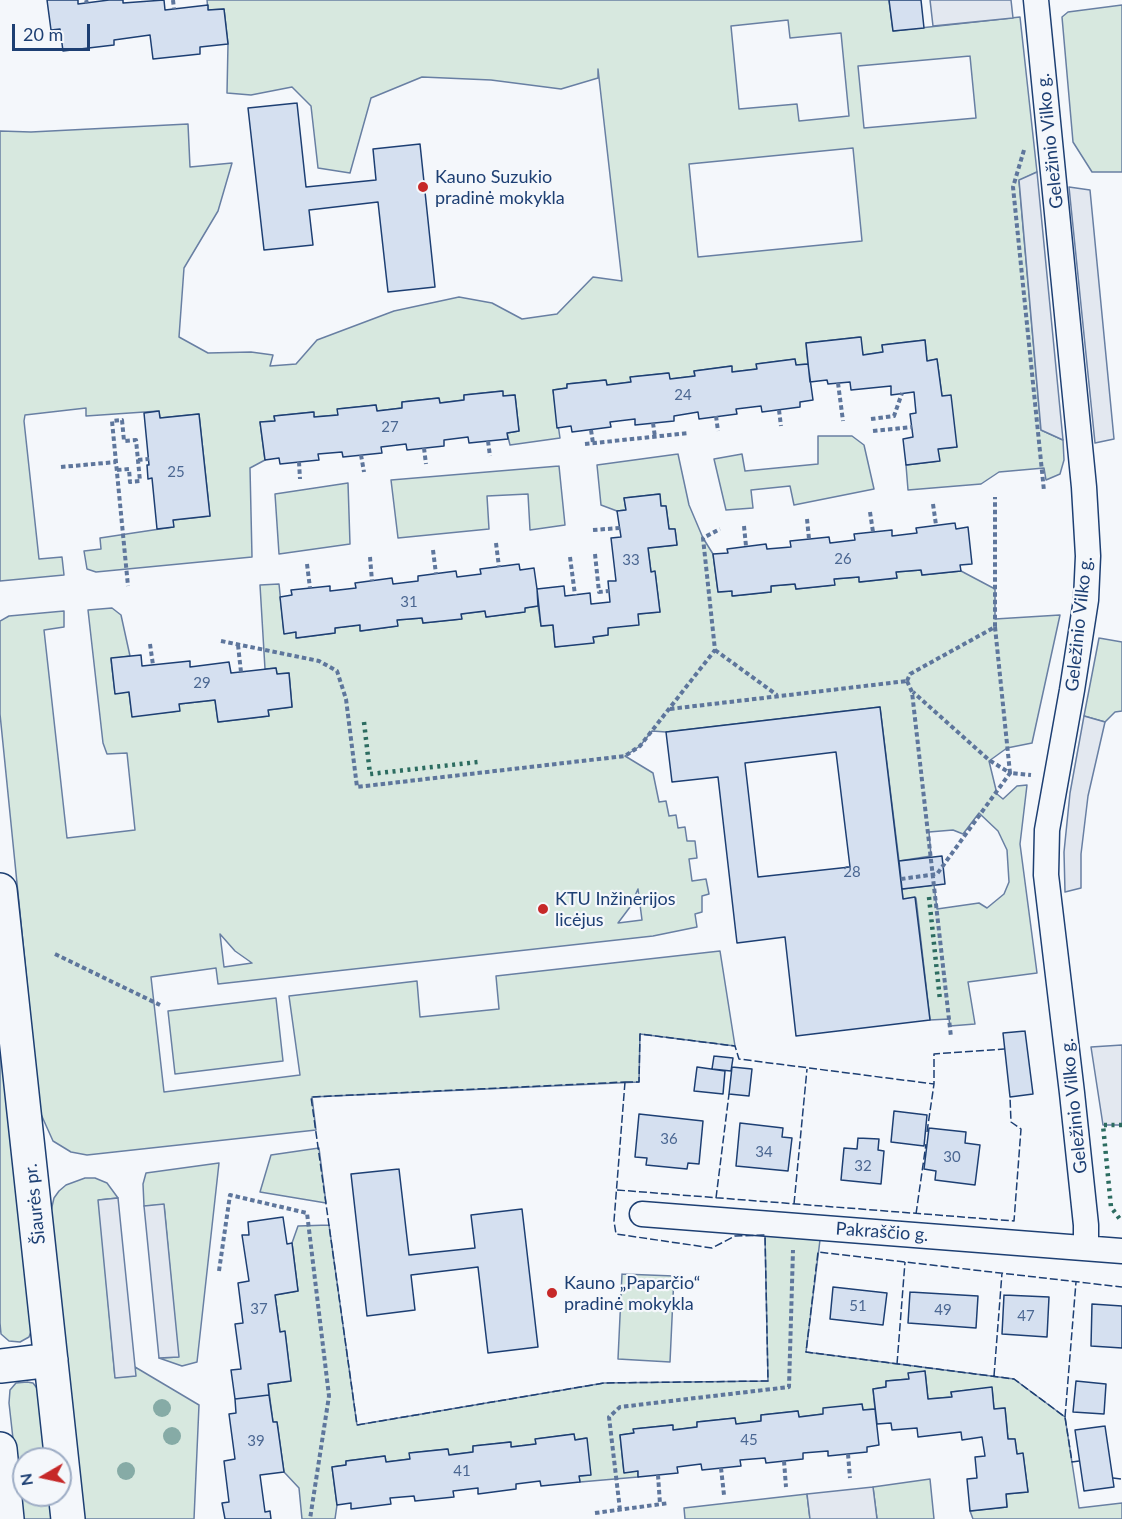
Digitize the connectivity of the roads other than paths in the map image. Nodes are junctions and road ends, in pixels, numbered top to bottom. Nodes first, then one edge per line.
1 (1036, 0) edge
2 (0, 890) edge
3 (5, 981) edge
4 (642, 1214) dead end
5 (1086, 1247) junction
6 (1122, 1251) edge
7 (51, 1360) junction
8 (0, 1366) edge
9 (0, 1449) edge
10 (7, 1519) edge
11 (68, 1519) edge

1 - 5 street, Geležinio Vilko g.
2 - 3 main road, Šiaurės pr.
3 - 7 main road, Šiaurės pr.
4 - 5 street, Pakraščio g.
5 - 6 street, Pakraščio g.
7 - 8 main road
7 - 11 main road, Šiaurės pr.
9 - 10 main road

